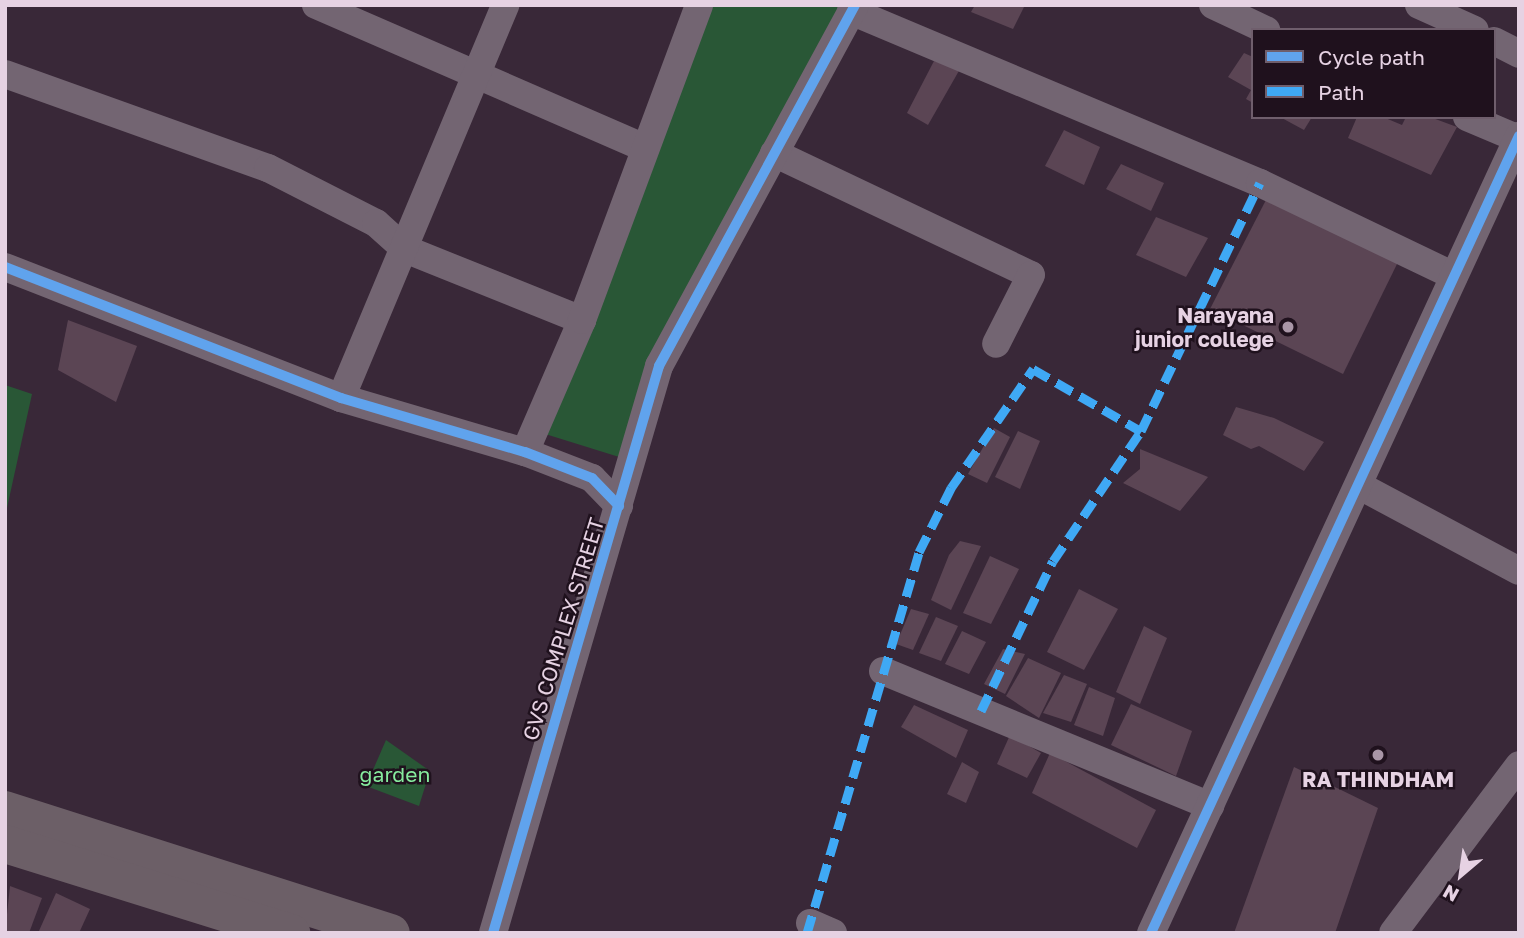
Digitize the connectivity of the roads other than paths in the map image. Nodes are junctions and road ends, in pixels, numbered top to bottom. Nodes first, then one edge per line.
1 (316, 5) edge
2 (505, 5) edge
3 (699, 5) edge
4 (1213, 5) edge
5 (1419, 5) edge
6 (853, 8) edge
7 (1262, 28) edge
8 (1471, 28) edge
9 (1496, 42) edge
10 (1519, 54) edge
11 (480, 73) junction
12 (5, 74) edge
13 (1472, 119) edge
14 (1518, 138) edge
15 (643, 147) junction
16 (774, 153) junction
17 (405, 249) junction
18 (5, 267) edge
19 (1454, 276) junction
20 (582, 320) junction
21 (996, 344) dead end
22 (341, 398) junction
23 (525, 452) junction
24 (1360, 486) junction
25 (620, 506) junction
26 (1519, 570) edge
27 (883, 671) dead end
28 (1519, 765) edge
29 (1210, 806) junction
30 (5, 810) edge
31 (5, 844) edge
32 (269, 920) edge
33 (391, 933) edge
34 (493, 933) edge
35 (1151, 933) edge
36 (1393, 933) edge

1 - 11 street
2 - 11 street
3 - 15 street
4 - 7 street
5 - 8 street
6 - 16 street, GVS COMPLEX STREET
6 - 19 street
9 - 10 street
11 - 15 street
11 - 17 street
12 - 17 street
13 - 14 street
14 - 19 street
15 - 20 street
16 - 21 street
16 - 25 street, GVS COMPLEX STREET
17 - 20 street
17 - 22 street
18 - 22 street
19 - 24 street
20 - 23 street
22 - 23 street
23 - 25 street
24 - 26 street
24 - 29 street
25 - 34 street, GVS COMPLEX STREET
27 - 29 street
28 - 36 street
29 - 35 street
30 - 32 main road
31 - 32 main road
32 - 33 main road

